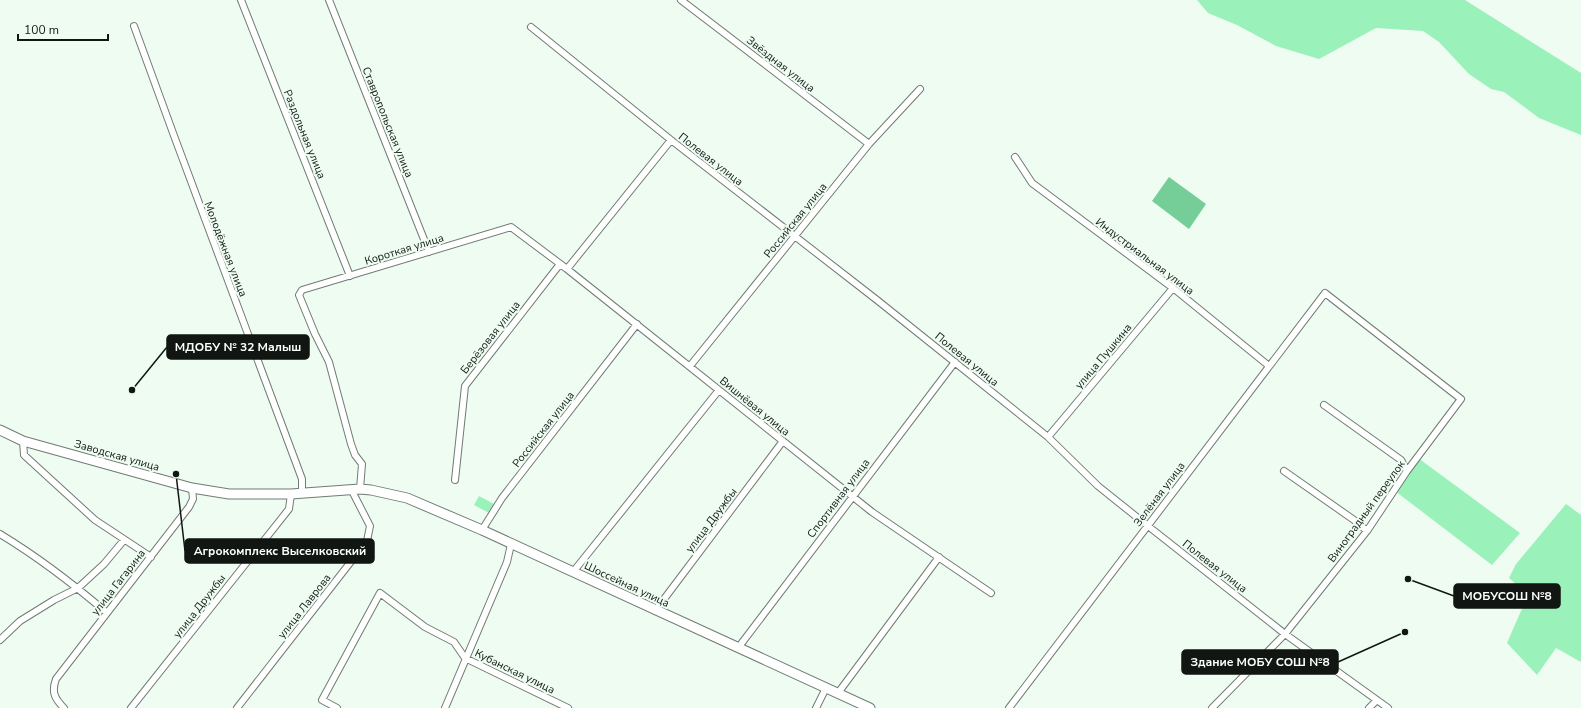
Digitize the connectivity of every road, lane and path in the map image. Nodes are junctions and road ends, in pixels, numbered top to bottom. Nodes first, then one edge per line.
1 (241, 0) edge
2 (329, 0) edge
3 (681, 0) edge
4 (134, 26) dead end
5 (531, 27) dead end
6 (920, 89) dead end
7 (671, 140) junction
8 (868, 144) junction
9 (1015, 157) dead end
10 (511, 227) joint
11 (795, 236) junction
12 (429, 252) junction
13 (560, 264) junction
14 (567, 269) junction
15 (350, 276) junction
16 (1173, 288) junction
17 (637, 324) junction
18 (955, 362) junction
19 (690, 366) junction
20 (1269, 366) junction
21 (719, 390) junction
22 (1461, 399) joint
23 (1324, 405) dead end
24 (0, 430) edge
25 (1048, 436) junction
26 (23, 441) junction
27 (783, 441) junction
28 (1284, 471) dead end
29 (1407, 471) junction
30 (455, 480) dead end
31 (192, 488) junction
32 (360, 489) junction
33 (350, 490) junction
34 (371, 490) joint
35 (302, 492) junction
36 (291, 494) junction
37 (852, 496) junction
38 (1148, 526) junction
39 (482, 530) junction
40 (1367, 531) junction
41 (0, 534) edge
42 (124, 540) junction
43 (511, 544) junction
44 (151, 557) junction
45 (939, 557) junction
46 (573, 572) junction
47 (78, 588) junction
48 (991, 593) dead end
49 (655, 611) junction
50 (106, 612) junction
51 (1285, 634) junction
52 (0, 640) edge
53 (738, 648) junction
54 (465, 658) junction
55 (826, 688) junction
56 (838, 693) junction
57 (1377, 700) junction
58 (64, 708) edge
59 (131, 708) edge
60 (237, 708) edge
61 (337, 708) edge
62 (445, 708) edge
63 (568, 708) edge
64 (816, 708) edge
65 (870, 708) edge
66 (1009, 708) edge
67 (1212, 708) edge
68 (1369, 708) edge
69 (1388, 708) edge

1 - 15 street, Раздольная улица
2 - 12 street, Ставропольская улица
3 - 8 street, Звёздная улица
4 - 35 street, Молодёжная улица
5 - 7 street, Полевая улица
6 - 8 street, Российская улица
7 - 11 street, Полевая улица
7 - 14 street
8 - 11 street, Российская улица
9 - 16 street, Индустриальная улица
10 - 12 street, Короткая улица
10 - 13 street, Вишнёвая улица
11 - 18 street, Полевая улица
11 - 19 street, Российская улица
12 - 15 street, Короткая улица
13 - 14 street, Вишнёвая улица
13 - 30 street, Берёзовая улица
14 - 17 street, Вишнёвая улица
15 - 32 street, Короткая улица
16 - 20 street, Индустриальная улица
16 - 25 street, улица Пушкина
17 - 19 street, Вишнёвая улица
17 - 39 street, Российская улица
18 - 25 street, Полевая улица
18 - 37 street, Спортивная улица
19 - 21 street, Вишнёвая улица
20 - 22 street, Зелёная улица
20 - 38 street, Зелёная улица
21 - 27 street, Вишнёвая улица
21 - 46 street
22 - 29 street, Виноградный переулок
23 - 29 street
24 - 26 main road, Заводская улица
25 - 38 street, Полевая улица
26 - 31 main road, Заводская улица
26 - 42 street
27 - 37 street, Вишнёвая улица
27 - 49 street, улица Дружбы
28 - 40 street
29 - 40 street, Виноградный переулок
31 - 36 main road, Заводская улица
31 - 44 street, улица Гагарина
32 - 33 main road, Заводская улица
32 - 34 main road, Заводская улица
33 - 35 main road, Заводская улица
33 - 60 street, улица Лаврова
34 - 39 main road, Шоссейная улица
35 - 36 main road, Заводская улица
36 - 59 street, улица Дружбы
37 - 45 street, Вишнёвая улица
37 - 53 street, Спортивная улица
38 - 51 street, Полевая улица
38 - 66 street, Зелёная улица
39 - 43 main road, Шоссейная улица
40 - 51 street, Виноградный переулок
41 - 47 street
42 - 44 street
42 - 47 street
43 - 46 main road, Шоссейная улица
43 - 54 street
44 - 50 street, улица Гагарина
45 - 48 street, Вишнёвая улица
45 - 56 street
46 - 49 main road, Шоссейная улица
47 - 50 street
47 - 52 street
49 - 53 main road, Шоссейная улица
50 - 58 street, улица Гагарина
51 - 57 street, Полевая улица
51 - 67 street, Виноградный переулок
53 - 55 main road, Шоссейная улица
54 - 61 street, Кубанская улица
54 - 62 street
54 - 63 street, Кубанская улица
55 - 56 main road, Шоссейная улица
55 - 64 street
56 - 65 main road, Шоссейная улица
57 - 68 street
57 - 69 street, Полевая улица

